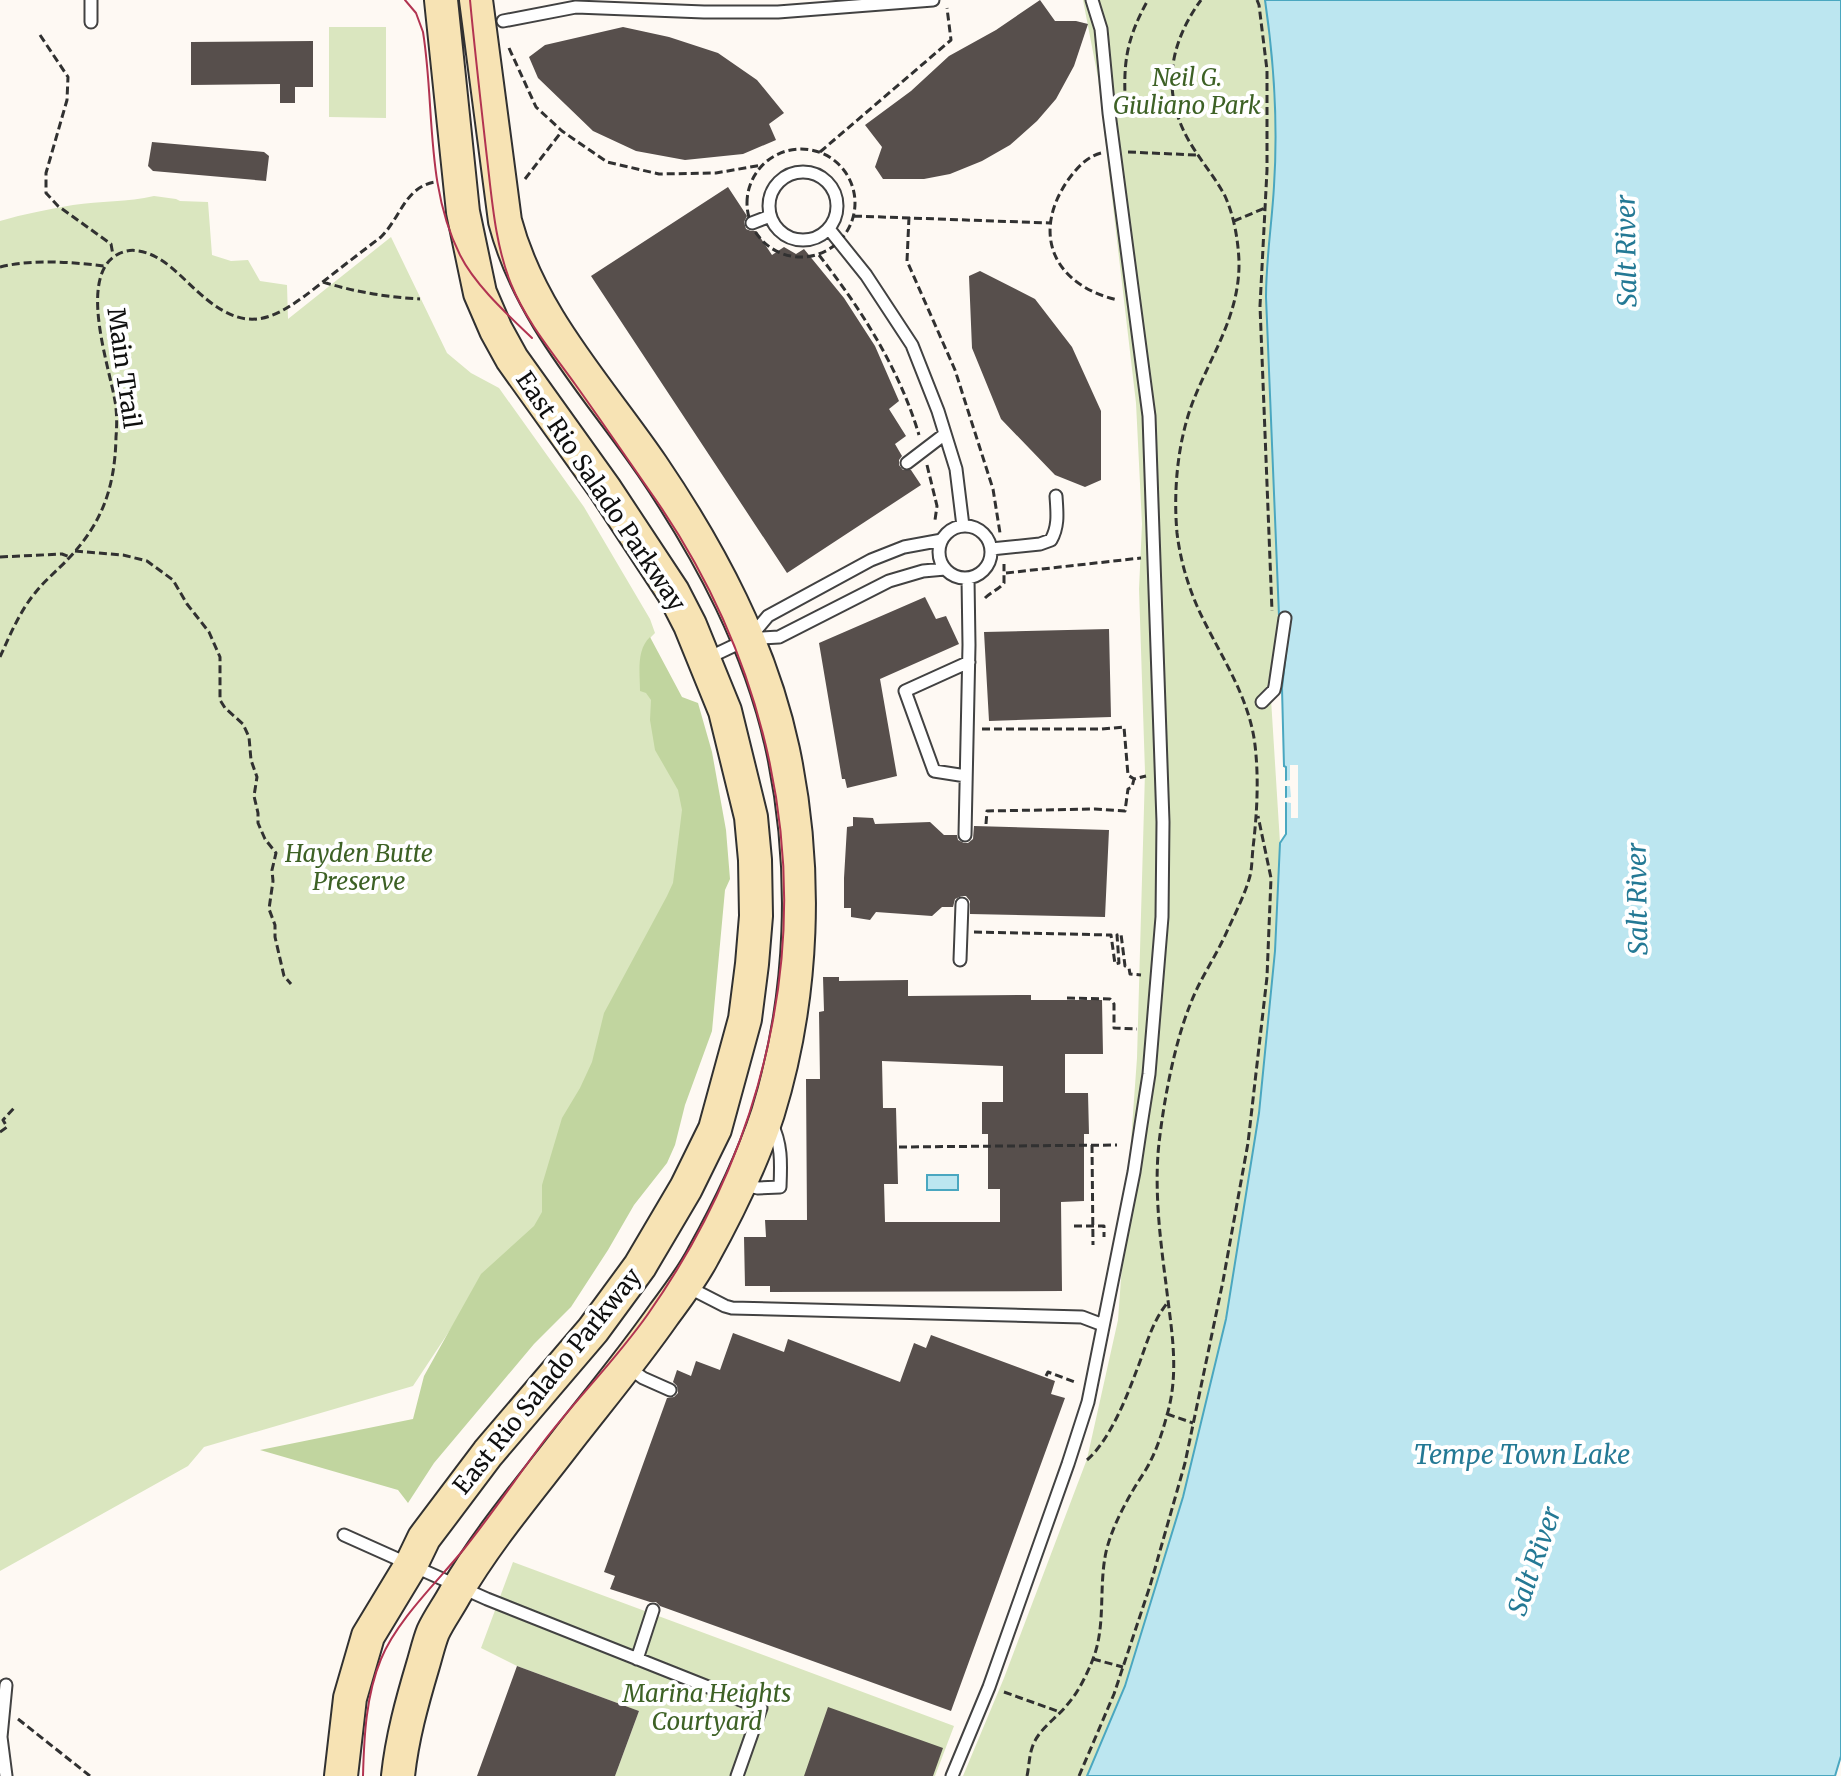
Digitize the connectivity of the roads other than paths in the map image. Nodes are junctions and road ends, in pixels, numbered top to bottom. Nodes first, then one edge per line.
1 (91, 0) edge
2 (441, 0) edge
3 (476, 0) edge
4 (933, 0) edge
5 (1092, 0) edge
6 (503, 21) dead end
7 (91, 22) dead end
8 (770, 216) junction
9 (752, 223) road end
10 (829, 229) junction
11 (945, 434) junction
12 (907, 463) dead end
13 (1056, 496) dead end
14 (963, 526) junction
15 (942, 540) junction
16 (996, 549) junction
17 (945, 569) junction
18 (968, 578) junction
19 (1285, 618) dead end
20 (748, 639) junction
21 (704, 660) junction
22 (969, 662) junction
23 (1262, 702) road end
24 (966, 776) junction
25 (965, 835) dead end
26 (962, 904) dead end
27 (960, 960) dead end
28 (715, 1129) junction
29 (685, 1285) junction
30 (1103, 1325) junction
31 (593, 1330) junction
32 (625, 1366) junction
33 (670, 1390) dead end
34 (344, 1535) dead end
35 (411, 1565) junction
36 (460, 1586) junction
37 (653, 1610) dead end
38 (637, 1659) junction
39 (6, 1685) dead end
40 (6, 1776) edge
41 (341, 1776) edge
42 (398, 1776) edge
43 (737, 1776) edge
44 (952, 1776) edge

1 - 7 lane
2 - 21 main road, East Rio Salado Parkway
3 - 20 main road, East Rio Salado Parkway
4 - 6 lane
5 - 30 lane
8 - 9 lane
8 - 10 lane
8 - 10 lane
10 - 11 lane
11 - 12 lane
11 - 14 lane
13 - 16 lane
14 - 15 lane
14 - 16 lane
15 - 17 lane
15 - 20 lane
16 - 18 lane
17 - 18 lane
17 - 20 lane
18 - 22 lane
19 - 23 lane
20 - 21 lane
20 - 29 main road, East Rio Salado Parkway
21 - 28 main road, East Rio Salado Parkway
22 - 24 lane
22 - 24 lane
24 - 25 lane
26 - 27 lane
28 - 29 main road
28 - 31 main road, East Rio Salado Parkway
29 - 30 lane
29 - 31 main road
29 - 32 main road, East Rio Salado Parkway
30 - 44 lane
31 - 35 main road, East Rio Salado Parkway
32 - 33 lane
32 - 36 main road, East Rio Salado Parkway
34 - 35 lane
35 - 36 lane
35 - 41 main road, East Rio Salado Parkway
36 - 38 lane
36 - 42 main road, East Rio Salado Parkway
37 - 38 lane
38 - 43 lane
39 - 40 lane

